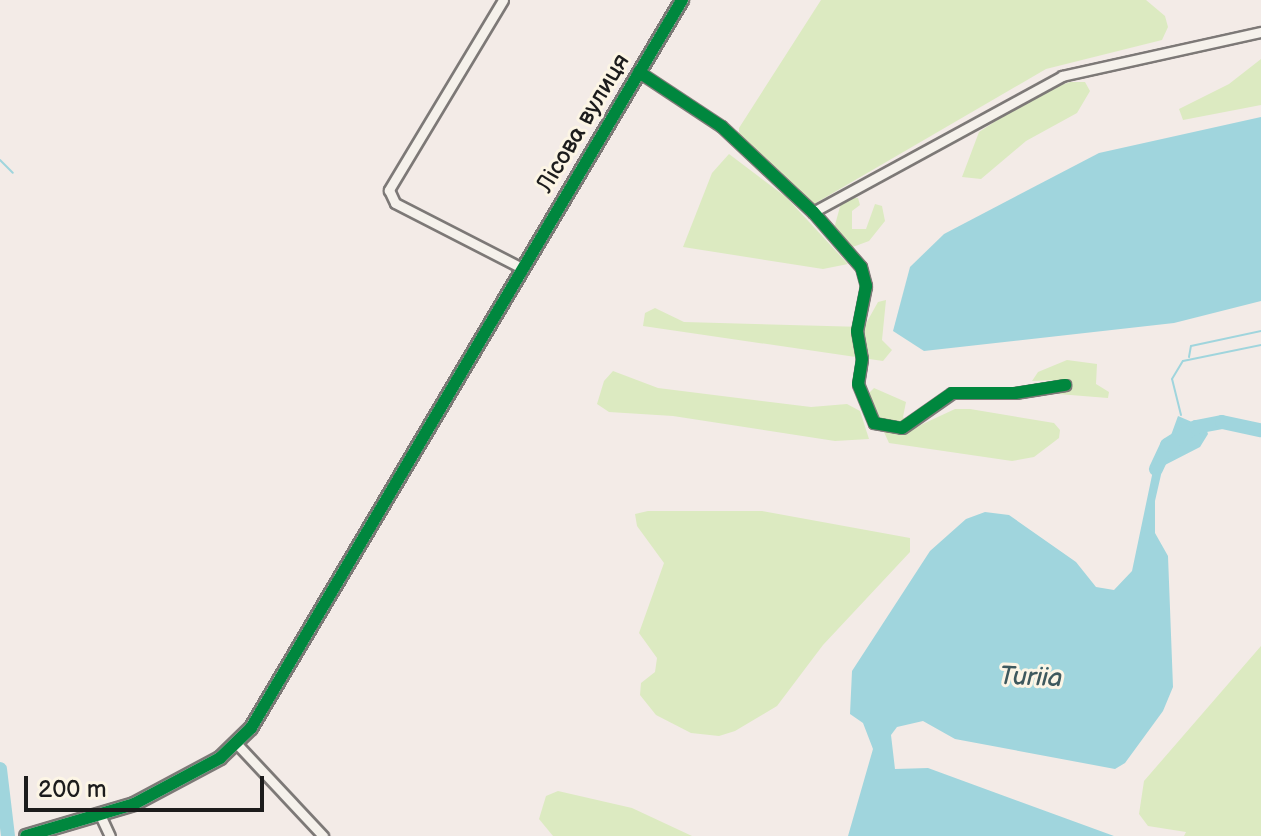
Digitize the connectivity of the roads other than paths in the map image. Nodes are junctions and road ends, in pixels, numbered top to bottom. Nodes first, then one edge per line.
1 (503, 0) edge
2 (682, 0) edge
3 (1261, 32) edge
4 (639, 72) junction
5 (813, 212) junction
6 (522, 268) junction
7 (1065, 385) dead end
8 (237, 744) junction
9 (101, 817) junction
10 (26, 836) edge
11 (110, 836) edge
12 (323, 836) edge

1 - 6 street
2 - 4 street, Лісова вулиця
3 - 5 street
4 - 5 street
4 - 6 street, Лісова вулиця
5 - 7 street
6 - 8 street, Лісова вулиця
8 - 9 street, Лісова вулиця
8 - 12 street
9 - 10 street, Лісова вулиця
9 - 11 street

